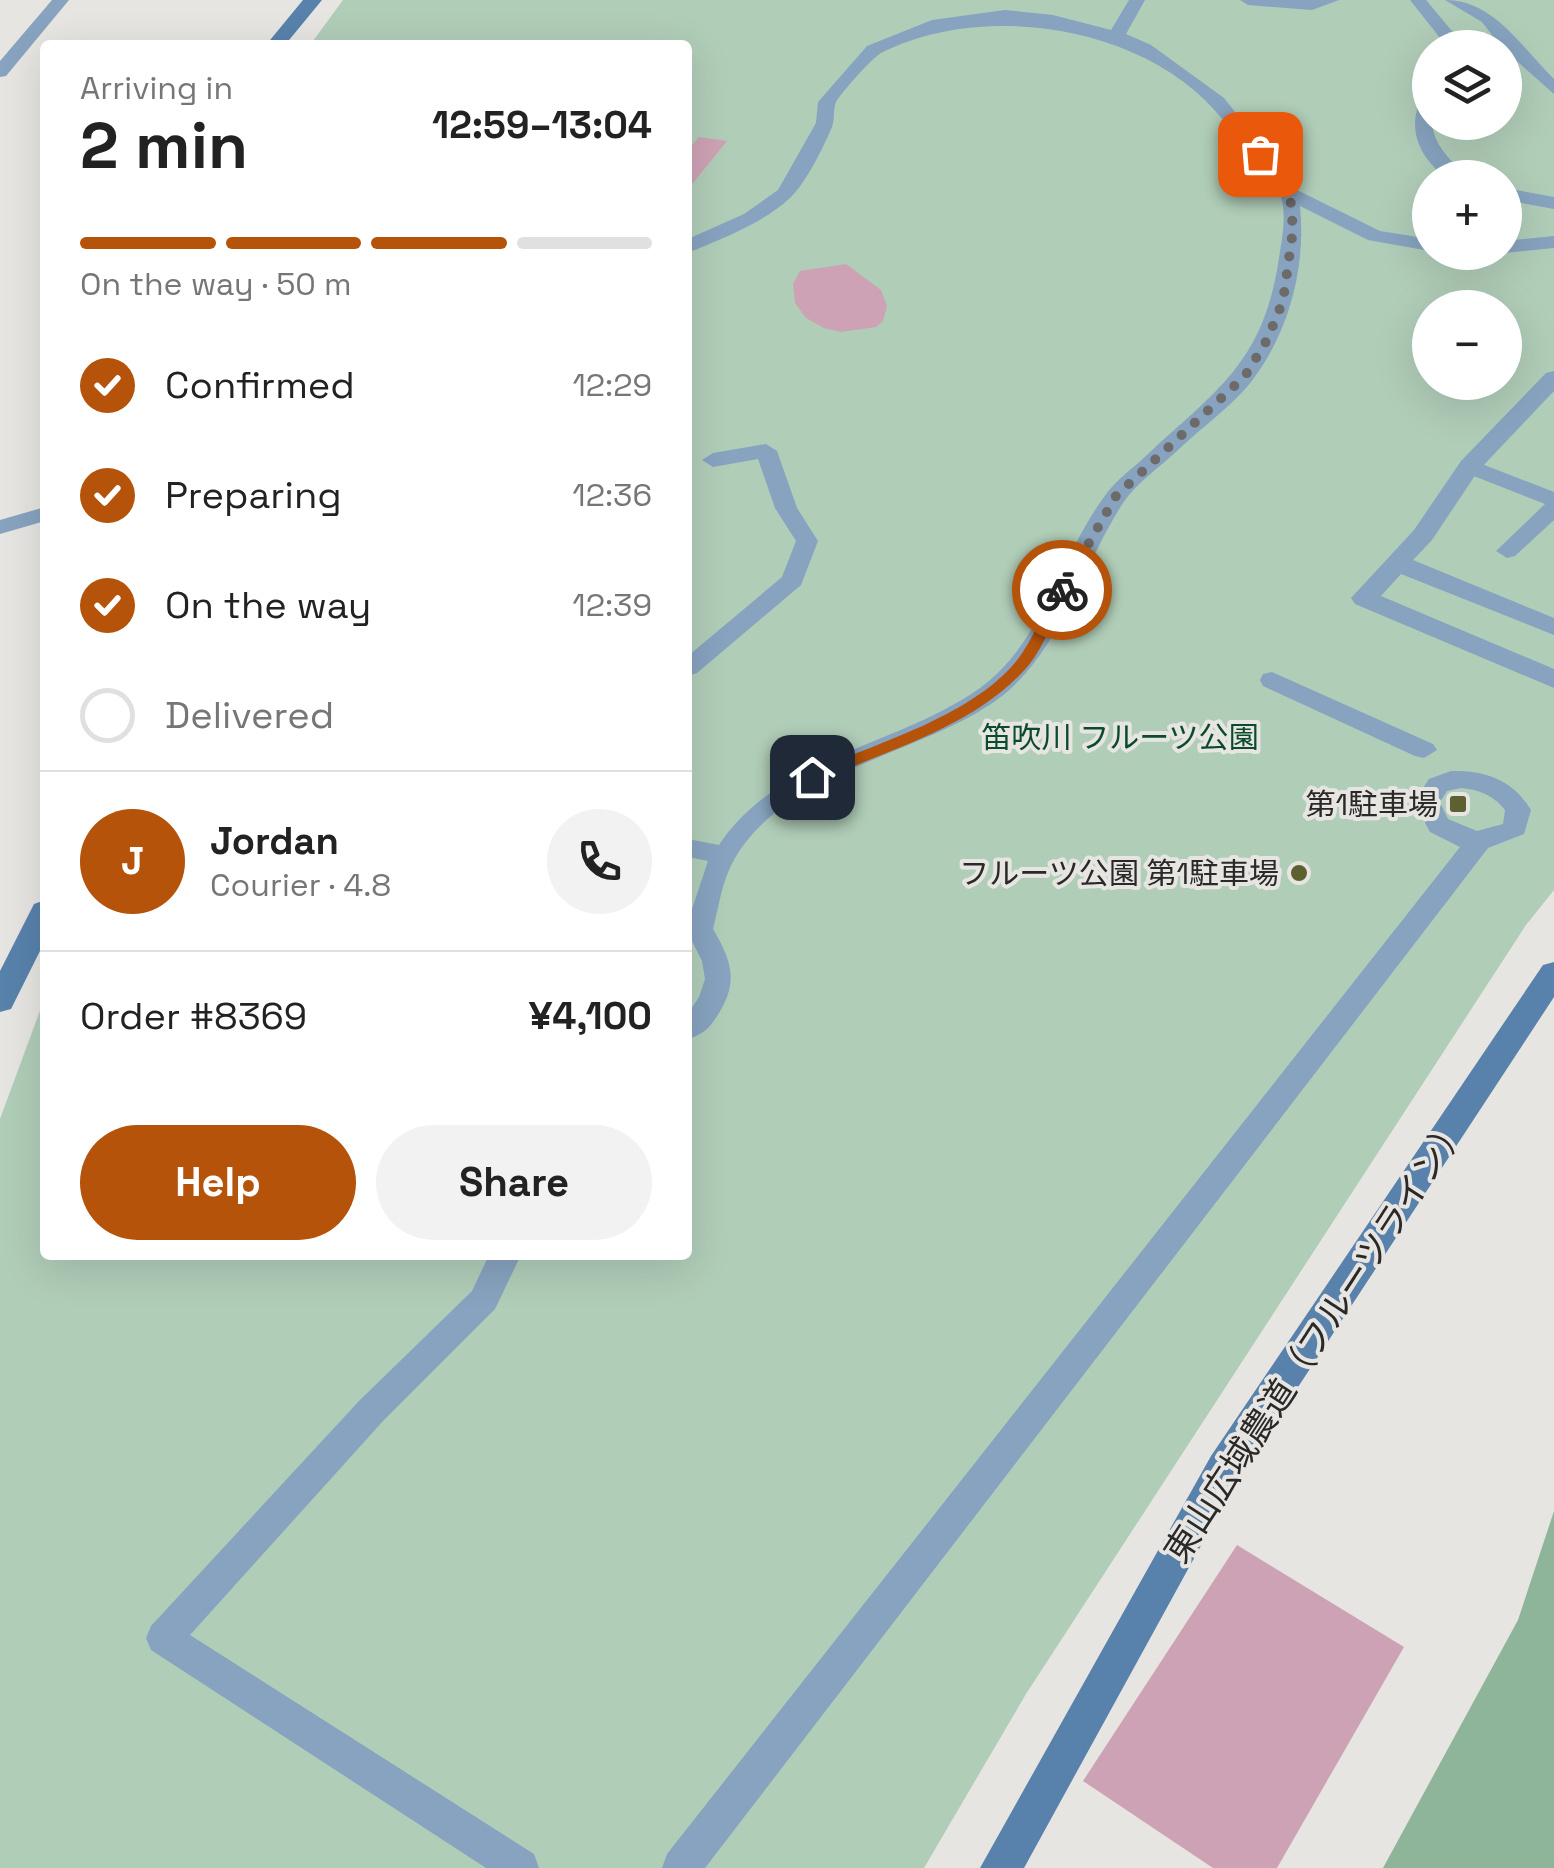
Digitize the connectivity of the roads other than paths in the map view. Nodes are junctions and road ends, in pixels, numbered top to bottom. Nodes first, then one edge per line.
1 (61, 0) edge
2 (313, 0) edge
3 (1137, 0) edge
4 (1248, 0) edge
5 (1331, 0) edge
6 (1418, 0) edge
7 (1452, 0) edge
8 (1439, 30) edge
9 (1116, 36) junction
10 (279, 40) edge
11 (0, 72) edge
12 (1554, 89) edge
13 (1423, 140) edge
14 (1441, 160) edge
15 (1290, 194) junction
16 (1522, 197) edge
17 (1554, 202) edge
18 (1412, 242) edge
19 (1554, 242) edge
20 (692, 244) edge
21 (1522, 245) edge
22 (1554, 378) edge
23 (713, 460) dead end
24 (1469, 466) junction
25 (1554, 500) edge
26 (1554, 508) edge
27 (40, 516) edge
28 (0, 528) edge
29 (1507, 551) dead end
30 (1397, 563) junction
31 (1554, 627) edge
32 (692, 665) edge
33 (1554, 679) edge
34 (1272, 680) dead end
35 (1424, 750) dead end
36 (1478, 841) dead end
37 (692, 849) edge
38 (725, 856) junction
39 (40, 921) edge
40 (693, 930) edge
41 (1554, 972) edge
42 (0, 1000) edge
43 (692, 1027) edge
44 (503, 1260) edge
45 (520, 1868) edge
46 (681, 1868) edge
47 (1001, 1868) edge

1 - 11 lane
2 - 10 street
3 - 9 lane
4 - 5 lane
6 - 8 lane
7 - 12 lane
9 - 15 lane
9 - 20 lane
13 - 14 lane
15 - 18 lane
15 - 38 lane
16 - 17 lane
19 - 21 lane
22 - 24 street
23 - 32 lane
24 - 25 lane
24 - 30 street
26 - 29 lane
27 - 28 lane
30 - 31 street
30 - 33 street
34 - 35 lane
36 - 46 lane
37 - 38 lane
38 - 40 lane
39 - 42 street
40 - 43 lane
41 - 47 street, 東山広域農道（フルーツライン）
44 - 45 lane

